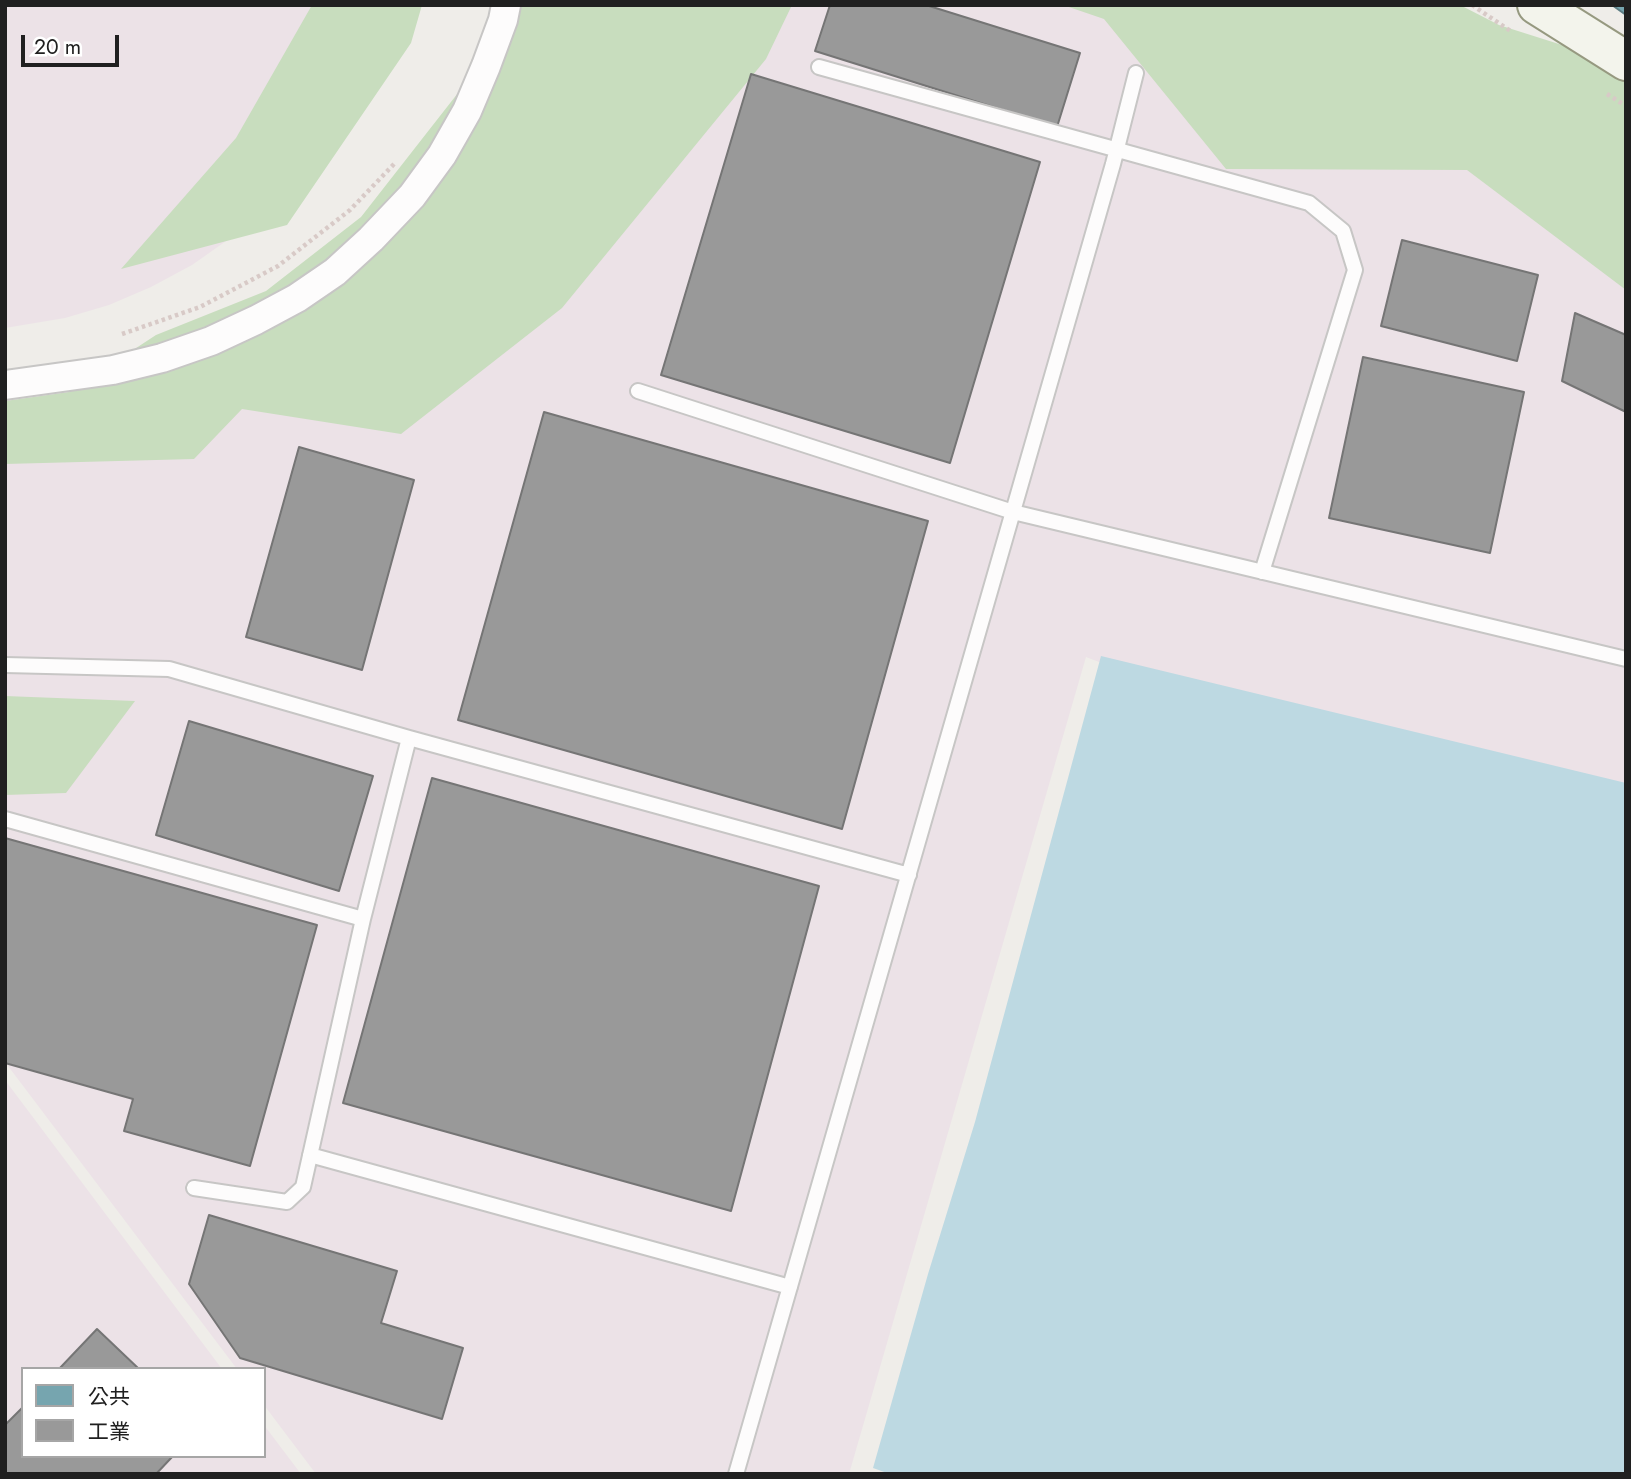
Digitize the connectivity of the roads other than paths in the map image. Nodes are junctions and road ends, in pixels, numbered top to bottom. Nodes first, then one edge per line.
1 (506, 5) edge
2 (1537, 5) edge
3 (1626, 61) edge
4 (819, 67) dead end
5 (1136, 73) dead end
6 (1117, 149) junction
7 (5, 385) edge
8 (638, 391) dead end
9 (1013, 512) junction
10 (1262, 572) junction
11 (1626, 659) edge
12 (5, 665) edge
13 (409, 738) junction
14 (5, 819) edge
15 (909, 875) junction
16 (363, 919) junction
17 (310, 1155) junction
18 (194, 1188) dead end
19 (790, 1287) junction
20 (736, 1474) edge

1 - 7 street
2 - 3 main road
4 - 6 lane
5 - 6 lane
6 - 9 lane
6 - 10 lane
8 - 9 lane
9 - 10 lane
9 - 15 lane
10 - 11 lane
12 - 13 lane
13 - 15 lane
13 - 16 lane
14 - 16 lane
15 - 19 lane
16 - 17 lane
17 - 18 lane
17 - 19 lane
19 - 20 lane

